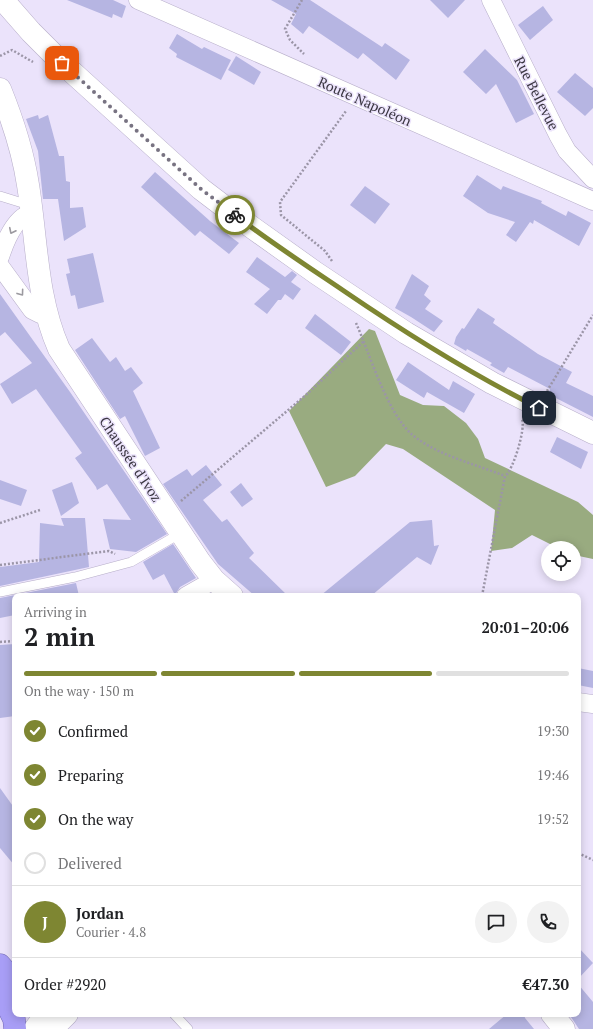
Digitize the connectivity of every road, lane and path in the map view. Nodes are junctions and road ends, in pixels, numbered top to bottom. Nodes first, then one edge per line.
1 (3, 0) edge
2 (138, 0) edge
3 (302, 0) edge
4 (491, 0) edge
5 (293, 45) dead end
6 (0, 89) edge
7 (356, 96) junction
8 (593, 179) edge
9 (0, 196) edge
10 (593, 201) edge
11 (32, 209) junction
12 (0, 257) edge
13 (0, 266) edge
14 (329, 282) junction
15 (45, 313) junction
16 (593, 315) edge
17 (355, 322) dead end
18 (364, 341) junction
19 (530, 403) junction
20 (593, 434) edge
21 (505, 476) junction
22 (40, 510) dead end
23 (168, 512) junction
24 (0, 523) edge
25 (182, 533) junction
26 (131, 562) junction
27 (0, 565) edge
28 (214, 580) junction
29 (0, 592) edge
30 (191, 593) edge
31 (229, 593) edge
32 (483, 593) edge
33 (12, 641) edge
34 (0, 642) edge
35 (581, 702) edge
36 (593, 704) edge
37 (581, 855) edge
38 (593, 860) edge
39 (0, 965) edge
40 (12, 979) edge
41 (0, 992) edge
42 (12, 1015) edge
43 (13, 1017) edge
44 (26, 1017) edge
45 (44, 1017) edge
46 (64, 1017) edge
47 (177, 1017) edge
48 (554, 1017) edge
49 (14, 1029) edge
50 (26, 1029) edge
51 (35, 1029) edge
52 (52, 1029) edge
53 (188, 1029) edge
54 (564, 1029) edge

1 - 14 main road
2 - 7 street, Route Napoléon
3 - 5 path
4 - 8 street, Rue Bellevue
6 - 11 main road, Chaussée d'Ivoz
7 - 10 street, Route Napoléon
7 - 14 path
9 - 11 lane
11 -> 12 street
11 - 15 main road, Chaussée d'Ivoz
13 -> 15 street
14 - 19 main road
15 - 23 main road, Chaussée d'Ivoz
16 - 19 path
17 - 18 path
18 - 21 path
18 - 23 path
19 - 20 main road
19 - 21 path
21 - 32 path
22 - 24 path
23 - 25 main road, Chaussée d'Ivoz
25 - 26 lane
25 - 28 main road, Chaussée d'Ivoz
26 - 27 path
26 - 29 lane
28 - 30 street
28 - 31 main road, Chaussée d'Ivoz
33 - 34 path
35 - 36 street
37 - 38 path
39 - 40 highway
41 - 42 highway
43 - 49 highway
44 - 50 highway
45 - 51 main road
46 - 52 main road
47 - 53 lane
48 - 54 main road

